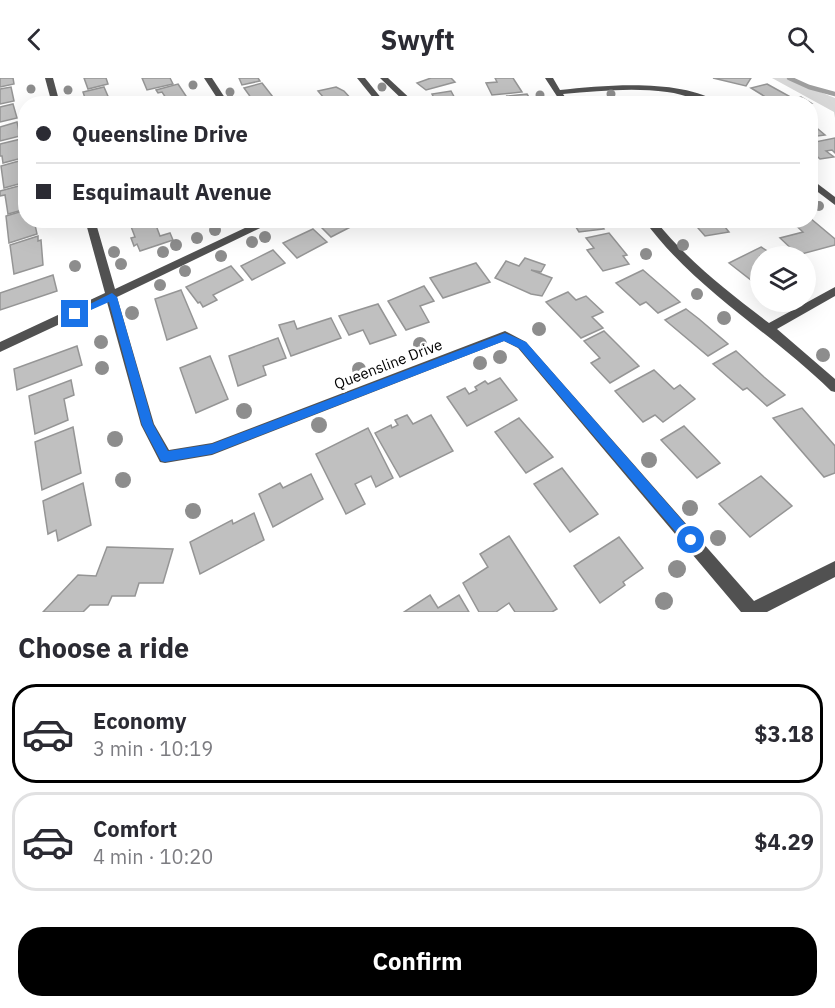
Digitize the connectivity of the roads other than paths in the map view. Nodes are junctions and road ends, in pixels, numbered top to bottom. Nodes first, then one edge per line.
1 (49, 78) edge
2 (208, 78) edge
3 (360, 78) edge
4 (384, 78) edge
5 (549, 78) edge
6 (559, 92) junction
7 (54, 96) edge
8 (220, 96) edge
9 (375, 96) edge
10 (403, 96) edge
11 (561, 96) edge
12 (695, 96) edge
13 (818, 188) edge
14 (835, 202) edge
15 (92, 228) edge
16 (252, 228) edge
17 (655, 228) edge
18 (835, 291) edge
19 (112, 297) junction
20 (769, 328) junction
21 (0, 347) edge
22 (835, 387) edge
23 (835, 569) edge
24 (752, 612) edge

1 - 7 street
2 - 8 street
3 - 9 street
4 - 10 street
5 - 6 street
6 - 11 street
6 - 12 street
13 - 14 street
15 - 19 street, Queensline Drive
16 - 19 street
17 - 20 street
18 - 20 street
19 - 21 street
19 - 24 street, Queensline Drive
20 - 22 street
23 - 24 street

